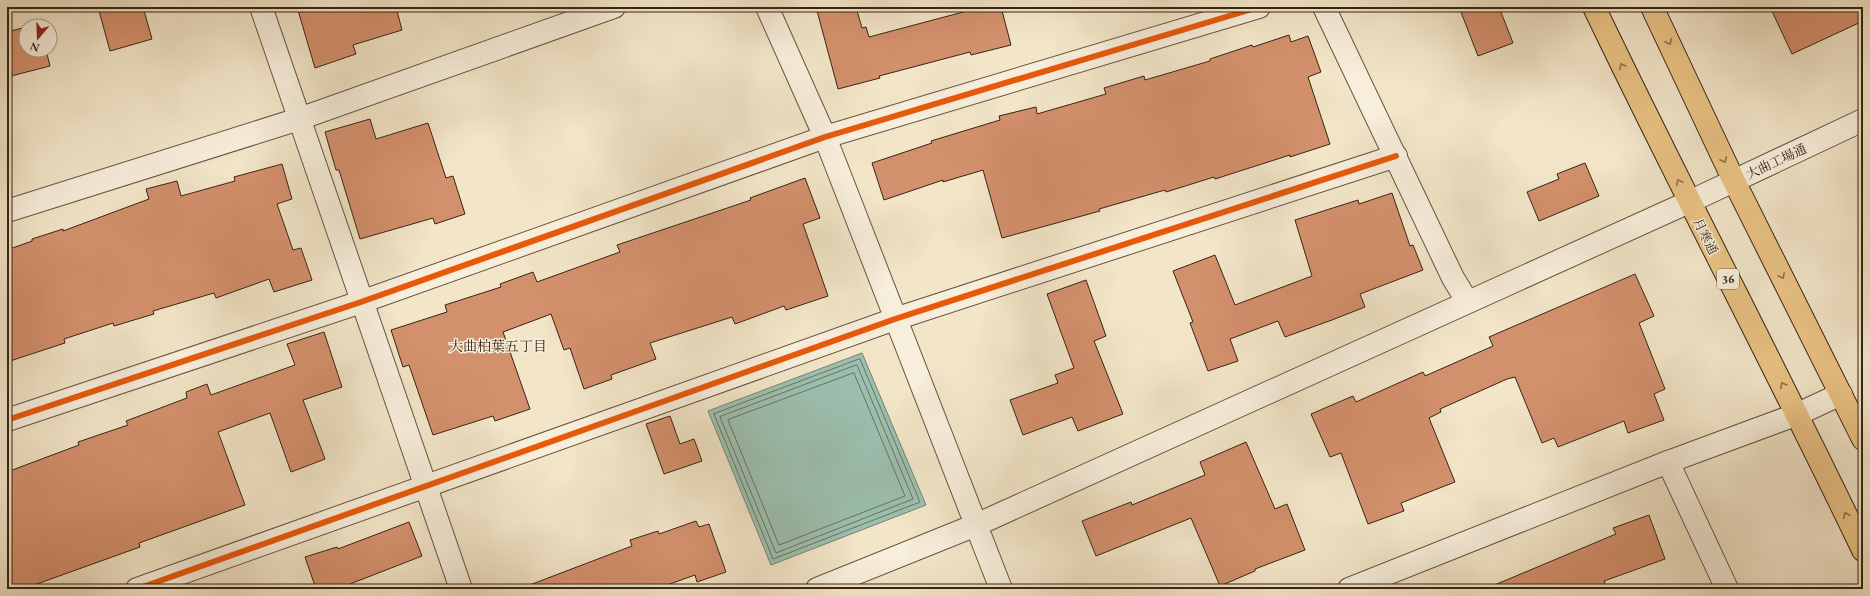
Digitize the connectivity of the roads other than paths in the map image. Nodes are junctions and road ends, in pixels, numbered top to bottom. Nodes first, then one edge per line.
1 (261, 7) edge
2 (614, 7) edge
3 (767, 7) edge
4 (1259, 7) edge
5 (1324, 7) edge
6 (1594, 7) edge
7 (1652, 7) edge
8 (299, 119) junction
9 (1863, 120) edge
10 (825, 137) junction
11 (1396, 156) junction
12 (1734, 181) junction
13 (1689, 202) junction
14 (7, 211) edge
15 (1467, 301) junction
16 (361, 302) junction
17 (895, 319) junction
18 (1841, 394) junction
19 (1798, 414) junction
20 (7, 420) edge
21 (1863, 439) edge
22 (1668, 462) junction
23 (425, 487) junction
24 (976, 525) junction
25 (1863, 550) edge
26 (137, 589) edge
27 (461, 589) edge
28 (817, 589) edge
29 (1001, 589) edge
30 (1349, 589) edge
31 (1727, 589) edge

1 - 8 street
2 - 8 street
3 - 10 street
4 - 10 street
5 - 11 street
13 -> 6 highway, 月寒通 / 36
7 -> 12 highway
8 - 14 street
8 - 16 street
9 - 12 street, 大曲工場通
10 - 16 street
10 - 17 street
11 - 15 street
11 - 17 street
12 - 13 street, 大曲工場通
12 -> 18 highway
13 - 15 street, 大曲工場通
19 -> 13 highway, 月寒通 / 36
15 - 24 street, 大曲工場通
16 - 20 street
16 - 23 street
17 - 23 street
17 - 24 street
18 - 19 street
18 - 21 highway
19 - 22 street
25 -> 19 highway, 月寒通 / 36
22 - 30 street
22 - 31 street
23 - 26 street
23 - 27 street
24 - 28 street, 大曲工場通
24 - 29 street

